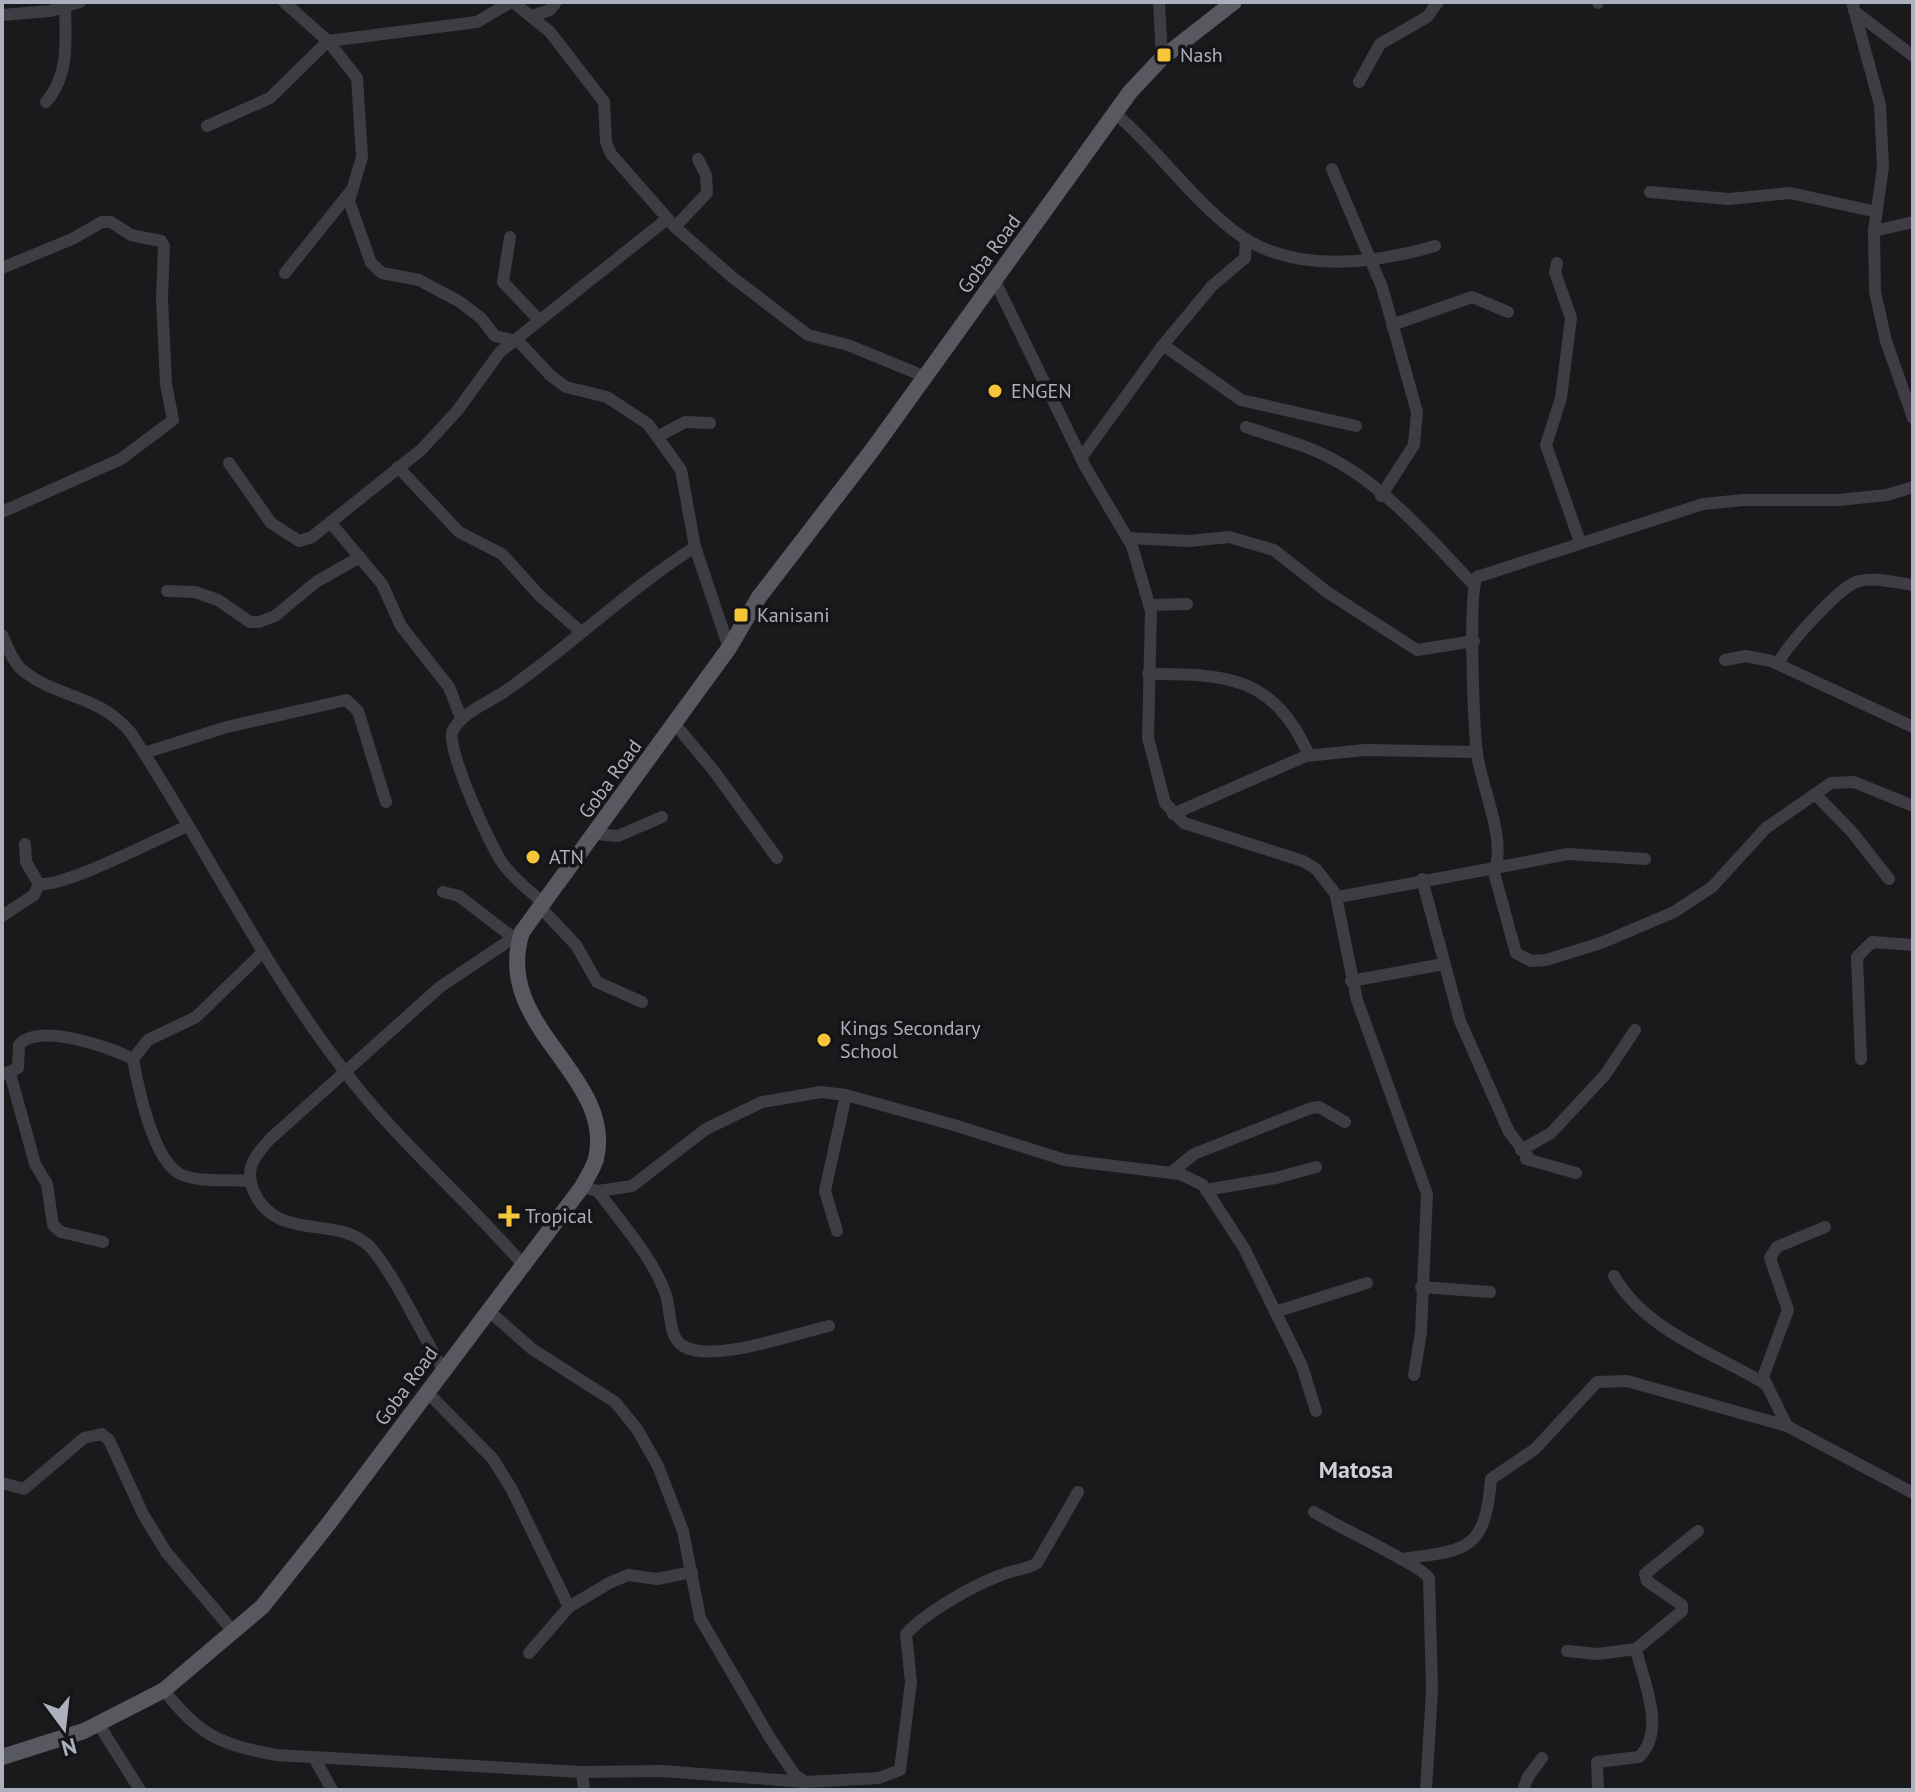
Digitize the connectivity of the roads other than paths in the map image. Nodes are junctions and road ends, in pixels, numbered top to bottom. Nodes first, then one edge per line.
1 (80, 2) edge
2 (284, 2) edge
3 (512, 2) edge
4 (556, 2) edge
5 (1159, 2) edge
6 (1234, 2) edge
7 (1438, 2) edge
8 (1853, 6) edge
9 (65, 8) junction
10 (2, 15) edge
11 (532, 16) junction
12 (328, 41) junction
13 (1913, 56) edge
14 (1162, 58) junction
15 (1359, 82) dead end
16 (46, 102) dead end
17 (1117, 115) junction
18 (207, 126) dead end
19 (698, 159) dead end
20 (1332, 169) dead end
21 (350, 192) junction
22 (1650, 192) dead end
23 (1877, 212) junction
24 (1913, 222) edge
25 (671, 223) junction
26 (1874, 231) junction
27 (510, 237) dead end
28 (1246, 239) junction
29 (1435, 246) dead end
30 (1371, 261) junction
31 (1557, 263) dead end
32 (2, 268) edge
33 (285, 273) dead end
34 (994, 279) junction
35 (1508, 312) dead end
36 (539, 320) junction
37 (1392, 325) junction
38 (516, 340) junction
39 (1163, 345) junction
40 (926, 377) junction
41 (1913, 418) edge
42 (710, 423) dead end
43 (1356, 426) dead end
44 (1246, 427) dead end
45 (659, 436) junction
46 (1081, 458) junction
47 (229, 463) dead end
48 (398, 467) junction
49 (1913, 487) edge
50 (1381, 496) junction
51 (2, 512) edge
52 (330, 522) junction
53 (1128, 538) junction
54 (1580, 542) junction
55 (695, 547) junction
56 (360, 557) junction
57 (1474, 585) junction
58 (1913, 585) edge
59 (167, 591) dead end
60 (1187, 604) dead end
61 (1149, 605) junction
62 (580, 631) junction
63 (2, 635) edge
64 (1474, 641) junction
65 (729, 648) junction
66 (1725, 660) dead end
67 (1778, 664) junction
68 (1148, 674) junction
69 (461, 718) junction
70 (674, 723) junction
71 (1913, 727) edge
72 (1477, 752) junction
73 (144, 753) junction
74 (1309, 755) junction
75 (1815, 794) junction
76 (386, 802) dead end
77 (1913, 806) edge
78 (1173, 814) junction
79 (662, 817) dead end
80 (188, 826) junction
81 (595, 834) junction
82 (25, 844) dead end
83 (777, 858) dead end
84 (1645, 859) dead end
85 (1494, 868) junction
86 (1422, 879) junction
87 (1889, 879) dead end
88 (39, 884) junction
89 (443, 892) dead end
90 (1336, 897) junction
91 (542, 905) junction
92 (2, 916) edge
93 (517, 934) junction
94 (1913, 945) edge
95 (262, 953) junction
96 (1444, 964) junction
97 (1351, 981) junction
98 (642, 1002) dead end
99 (1635, 1030) dead end
100 (133, 1059) junction
101 (1861, 1059) dead end
102 (345, 1072) junction
103 (6, 1074) edge
104 (846, 1095) junction
105 (1345, 1122) dead end
106 (1521, 1150) junction
107 (1316, 1167) dead end
108 (1172, 1172) junction
109 (1576, 1173) dead end
110 (249, 1181) junction
111 (590, 1189) junction
112 (1206, 1190) junction
113 (1825, 1227) dead end
114 (837, 1231) dead end
115 (103, 1242) dead end
116 (524, 1266) junction
117 (1614, 1276) dead end
118 (1367, 1283) dead end
119 (1421, 1287) junction
120 (1490, 1292) dead end
121 (489, 1311) junction
122 (1275, 1312) junction
123 (829, 1326) dead end
124 (442, 1368) junction
125 (1414, 1375) dead end
126 (1764, 1383) junction
127 (427, 1392) junction
128 (1316, 1411) dead end
129 (1787, 1426) junction
130 (2, 1483) edge
131 (1078, 1492) dead end
132 (1913, 1493) edge
133 (1314, 1512) dead end
134 (1698, 1531) dead end
135 (1401, 1559) junction
136 (692, 1572) junction
137 (569, 1607) junction
138 (233, 1631) junction
139 (1636, 1649) junction
140 (1567, 1651) dead end
141 (529, 1653) dead end
142 (164, 1690) junction
143 (99, 1725) junction
144 (2, 1757) edge
145 (1542, 1758) dead end
146 (315, 1759) junction
147 (582, 1772) junction
148 (812, 1786) edge
149 (140, 1790) edge
150 (332, 1790) edge
151 (584, 1790) edge
152 (1426, 1790) edge
153 (1523, 1790) edge
154 (1598, 1790) edge

1 - 9 street
2 - 12 street
3 - 11 street
3 - 12 street
4 - 11 street
5 - 14 street
6 - 14 main road, Goba Road
7 - 15 street
8 - 13 street
8 - 23 street
9 - 10 street
9 - 16 street
11 - 25 street
12 - 18 street
12 - 21 street
14 - 17 main road, Goba Road
17 - 28 street
17 - 34 main road, Goba Road
19 - 25 street
20 - 30 street
21 - 33 street
21 - 38 street
22 - 23 street
23 - 26 street
24 - 26 street
25 - 36 street
25 - 40 street
26 - 41 street
27 - 36 street
28 - 30 street
28 - 39 street
29 - 30 street
30 - 37 street
31 - 54 street
32 - 51 street
34 - 40 main road, Goba Road
34 - 46 street
35 - 37 street
36 - 38 street
37 - 50 street
38 - 45 street
38 - 48 street
39 - 43 street
39 - 46 street
40 - 65 main road, Goba Road
42 - 45 street
44 - 50 street
45 - 55 street
46 - 53 street
47 - 52 street
48 - 52 street
48 - 62 street
49 - 54 street
50 - 57 street
52 - 56 street
53 - 61 street
53 - 64 street
54 - 57 street
55 - 62 street
55 - 65 street
56 - 59 street
56 - 69 street
57 - 64 street
58 - 67 street
60 - 61 street
61 - 68 street
62 - 69 street
63 - 73 street
64 - 72 street
65 - 70 main road, Goba Road
66 - 67 street
67 - 71 street
68 - 74 street
68 - 78 street
69 - 91 street
70 - 81 main road, Goba Road
70 - 83 street
72 - 74 street
72 - 85 street
73 - 76 street
73 - 80 street
74 - 78 street
75 - 77 street
75 - 85 street
75 - 87 street
78 - 90 street
79 - 81 street
80 - 88 street
80 - 95 street
81 - 91 main road, Goba Road
82 - 88 street
84 - 85 street
85 - 86 street
86 - 90 street
86 - 96 street
88 - 92 street
89 - 93 street
90 - 97 street
91 - 93 main road, Goba Road
91 - 98 street
93 - 102 street
93 - 111 main road, Goba Road
94 - 101 street
95 - 100 street
95 - 102 street
96 - 97 street
96 - 106 street
97 - 119 street
99 - 106 street
100 - 103 street
100 - 110 street
102 - 110 street
102 - 116 street
103 - 115 street
104 - 108 street
104 - 111 street
104 - 114 street
105 - 108 street
106 - 109 street
107 - 112 street
108 - 112 street
110 - 124 street
111 - 116 main road, Goba Road
111 - 123 street
112 - 122 street
113 - 126 street
116 - 121 main road, Goba Road
117 - 126 street
118 - 122 street
119 - 120 street
119 - 125 street
121 - 124 main road, Goba Road
121 - 136 street
122 - 128 street
124 - 127 main road, Goba Road
126 - 129 street
127 - 137 street
127 - 138 main road, Goba Road
129 - 132 street
129 - 135 street
130 - 138 street
131 - 148 street
133 - 135 street
134 - 139 street
135 - 152 street
136 - 137 street
136 - 148 street
137 - 141 street
138 - 142 main road, Goba Road
139 - 140 street
139 - 154 street
142 - 143 main road, Goba Road
142 - 146 street
143 - 144 main road, Goba Road
143 - 149 street
145 - 153 street
146 - 147 street
146 - 150 street
147 - 148 street
147 - 151 street

